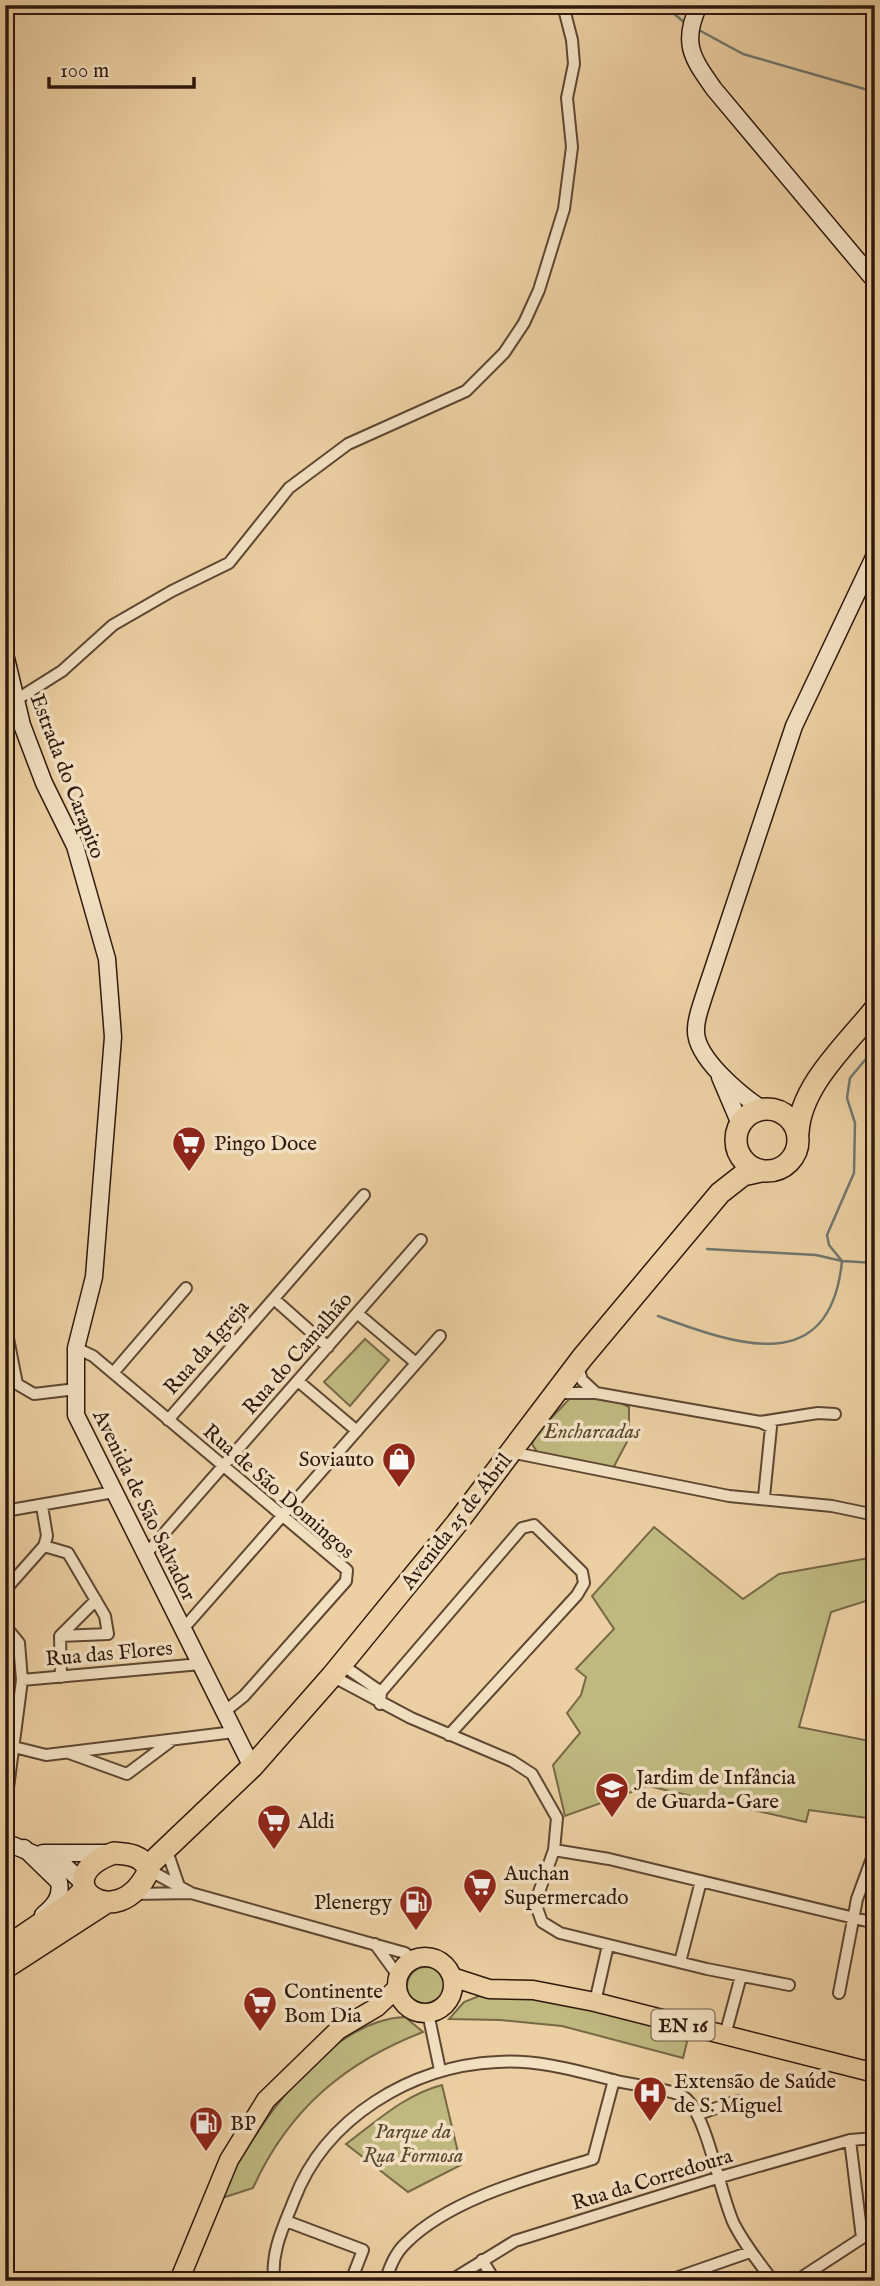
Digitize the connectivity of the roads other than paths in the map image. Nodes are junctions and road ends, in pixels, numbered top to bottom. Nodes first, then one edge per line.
1 (563, 5) edge
2 (694, 19) edge
3 (875, 281) edge
4 (875, 555) edge
5 (5, 654) edge
6 (16, 700) junction
7 (875, 1009) edge
8 (113, 1037) joint
9 (716, 1069) junction
10 (817, 1082) junction
11 (768, 1109) junction
12 (798, 1133) junction
13 (738, 1134) junction
14 (761, 1171) junction
15 (720, 1193) junction
16 (364, 1195) dead end
17 (421, 1240) dead end
18 (186, 1288) dead end
19 (274, 1299) junction
20 (357, 1313) junction
21 (5, 1323) edge
22 (440, 1336) dead end
23 (328, 1347) junction
24 (76, 1348) junction
25 (416, 1363) junction
26 (577, 1364) junction
27 (113, 1373) junction
28 (298, 1381) junction
29 (76, 1389) junction
30 (555, 1393) junction
31 (596, 1393) junction
32 (835, 1414) dead end
33 (168, 1420) junction
34 (760, 1423) junction
35 (356, 1431) junction
36 (510, 1452) junction
37 (222, 1467) junction
38 (114, 1492) junction
39 (764, 1497) junction
40 (42, 1506) junction
41 (5, 1511) edge
42 (875, 1515) edge
43 (281, 1517) junction
44 (44, 1546) junction
45 (146, 1554) junction
46 (5, 1590) edge
47 (96, 1600) junction
48 (5, 1626) edge
49 (183, 1629) junction
50 (60, 1636) junction
51 (201, 1664) junction
52 (337, 1670) junction
53 (61, 1677) junction
54 (22, 1680) junction
55 (381, 1692) junction
56 (380, 1704) junction
57 (224, 1712) junction
58 (18, 1716) junction
59 (5, 1718) edge
60 (234, 1732) junction
61 (449, 1735) junction
62 (173, 1739) junction
63 (10, 1744) edge
64 (67, 1752) junction
65 (252, 1767) junction
66 (5, 1811) edge
67 (5, 1842) edge
68 (172, 1843) junction
69 (554, 1850) junction
70 (875, 1850) edge
71 (30, 1851) junction
72 (122, 1853) junction
73 (148, 1868) junction
74 (701, 1881) junction
75 (179, 1886) junction
76 (83, 1887) junction
77 (191, 1893) junction
78 (131, 1894) junction
79 (104, 1904) junction
80 (854, 1917) junction
81 (875, 1923) edge
82 (33, 1929) junction
83 (374, 1944) junction
84 (608, 1945) junction
85 (5, 1948) edge
86 (413, 1960) junction
87 (680, 1962) junction
88 (5, 1968) edge
89 (741, 1976) junction
90 (452, 1977) junction
91 (398, 1982) junction
92 (789, 1985) dead end
93 (489, 1989) junction
94 (839, 1993) dead end
95 (449, 2000) junction
96 (595, 2002) junction
97 (407, 2006) junction
98 (428, 2013) junction
99 (725, 2035) junction
100 (310, 2055) junction
101 (440, 2070) junction
102 (875, 2073) edge
103 (614, 2080) junction
104 (737, 2101) dead end
105 (699, 2114) junction
106 (875, 2138) edge
107 (850, 2140) junction
108 (717, 2178) junction
109 (286, 2221) junction
110 (750, 2252) junction
111 (482, 2260) junction
112 (180, 2280) edge
113 (274, 2281) edge
114 (351, 2281) edge
115 (385, 2281) edge
116 (450, 2281) edge
117 (495, 2281) edge
118 (667, 2281) edge
119 (773, 2281) edge
120 (796, 2281) edge

1 - 6 street
2 - 3 main road
4 - 9 main road
5 - 6 main road, Estrada do Carapito
6 - 8 main road, Estrada do Carapito
7 - 10 highway
8 - 24 main road, Avenida de São Salvador
9 - 11 main road
9 - 13 main road
10 - 11 highway
10 - 12 highway
11 - 12 highway
11 - 13 highway
12 - 14 highway, Avenida 25 de Abril
13 - 14 highway
13 - 15 highway, Avenida 25 de Abril
14 - 15 highway, Avenida 25 de Abril
15 - 26 highway, Avenida 25 de Abril
16 - 19 street, Rua da Igreja
17 - 20 street, Rua do Camalhão
18 - 27 street
19 - 23 street, Rua da Igreja
19 - 33 street, Rua da Igreja
20 - 23 street, Rua do Camalhão
20 - 25 street
21 - 29 street
22 - 25 street
23 - 28 street, Rua do Camalhão
24 - 27 street, Rua de São Domingos
24 - 29 main road, Avenida de São Salvador
25 - 35 street
26 - 30 highway, Avenida 25 de Abril
26 - 31 street
27 - 33 street, Rua de São Domingos
28 - 35 street
28 - 37 street, Rua do Camalhão
29 - 38 main road, Avenida de São Salvador
30 - 31 street
30 - 36 highway, Avenida 25 de Abril
31 - 34 street
32 - 34 street
33 - 37 street, Rua de São Domingos
34 - 39 street
35 - 43 street
36 - 39 street
36 - 52 highway, Avenida 25 de Abril
37 - 43 street, Rua de São Domingos
37 - 45 street, Rua do Camalhão
38 - 40 street
38 - 45 main road, Avenida de São Salvador
39 - 42 street
40 - 41 street
40 - 44 street
43 - 49 street
43 - 57 street, Rua de São Domingos
44 - 46 street
44 - 47 street
45 - 49 main road, Avenida de São Salvador
47 - 50 street
47 - 50 street
48 - 54 street
49 - 51 main road, Avenida de São Salvador
50 - 53 street
51 - 53 street, Rua das Flores
51 - 57 main road, Avenida de São Salvador
52 - 55 street
52 - 56 street
52 - 65 highway, Avenida 25 de Abril
53 - 54 street, Rua das Flores
54 - 58 street
55 - 56 street
55 - 61 street
56 - 61 street
57 - 60 main road, Avenida de São Salvador
58 - 59 street
58 - 63 street
60 - 62 street
60 - 65 main road, Avenida de São Salvador
61 - 69 street
62 - 64 street
62 - 64 street
63 - 64 street
63 - 66 street
65 - 68 highway, Avenida 25 de Abril
67 - 71 main road
68 - 72 highway, Avenida 25 de Abril
68 - 73 highway, Avenida 25 de Abril
68 - 75 street
69 - 74 street
69 - 84 street
70 - 80 street
71 - 72 main road
71 - 76 main road
71 - 82 main road
72 - 73 highway
72 - 76 highway
73 - 75 street
73 - 78 highway
74 - 80 street
74 - 87 street
75 - 77 street
76 - 79 highway
76 - 82 highway
77 - 78 street
77 - 83 street
78 - 79 highway
79 - 88 highway
80 - 81 street
80 - 94 street
82 - 85 highway
83 - 86 street
83 - 91 street
84 - 87 street
84 - 96 street
86 - 90 main road, EN 16
86 - 91 main road
87 - 89 street
89 - 92 street
89 - 99 street
90 - 93 main road, EN 16
90 - 95 main road
91 - 97 main road
91 - 100 main road
93 - 95 main road, EN 16
93 - 96 main road, EN 16
95 - 98 main road, EN 16
96 - 99 main road, EN 16
97 - 98 main road
97 - 100 main road
98 - 101 street
99 - 102 main road, EN 16
100 - 112 main road
101 - 103 street
101 - 109 street
103 - 105 street
103 - 115 street
104 - 105 street
105 - 108 street
106 - 107 street, Rua da Corredoura
107 - 108 street, Rua da Corredoura
107 - 120 street
108 - 110 street
108 - 111 street, Rua da Corredoura
109 - 113 street
109 - 114 street
110 - 118 street
110 - 119 street
111 - 116 street, Rua da Corredoura
111 - 117 street

